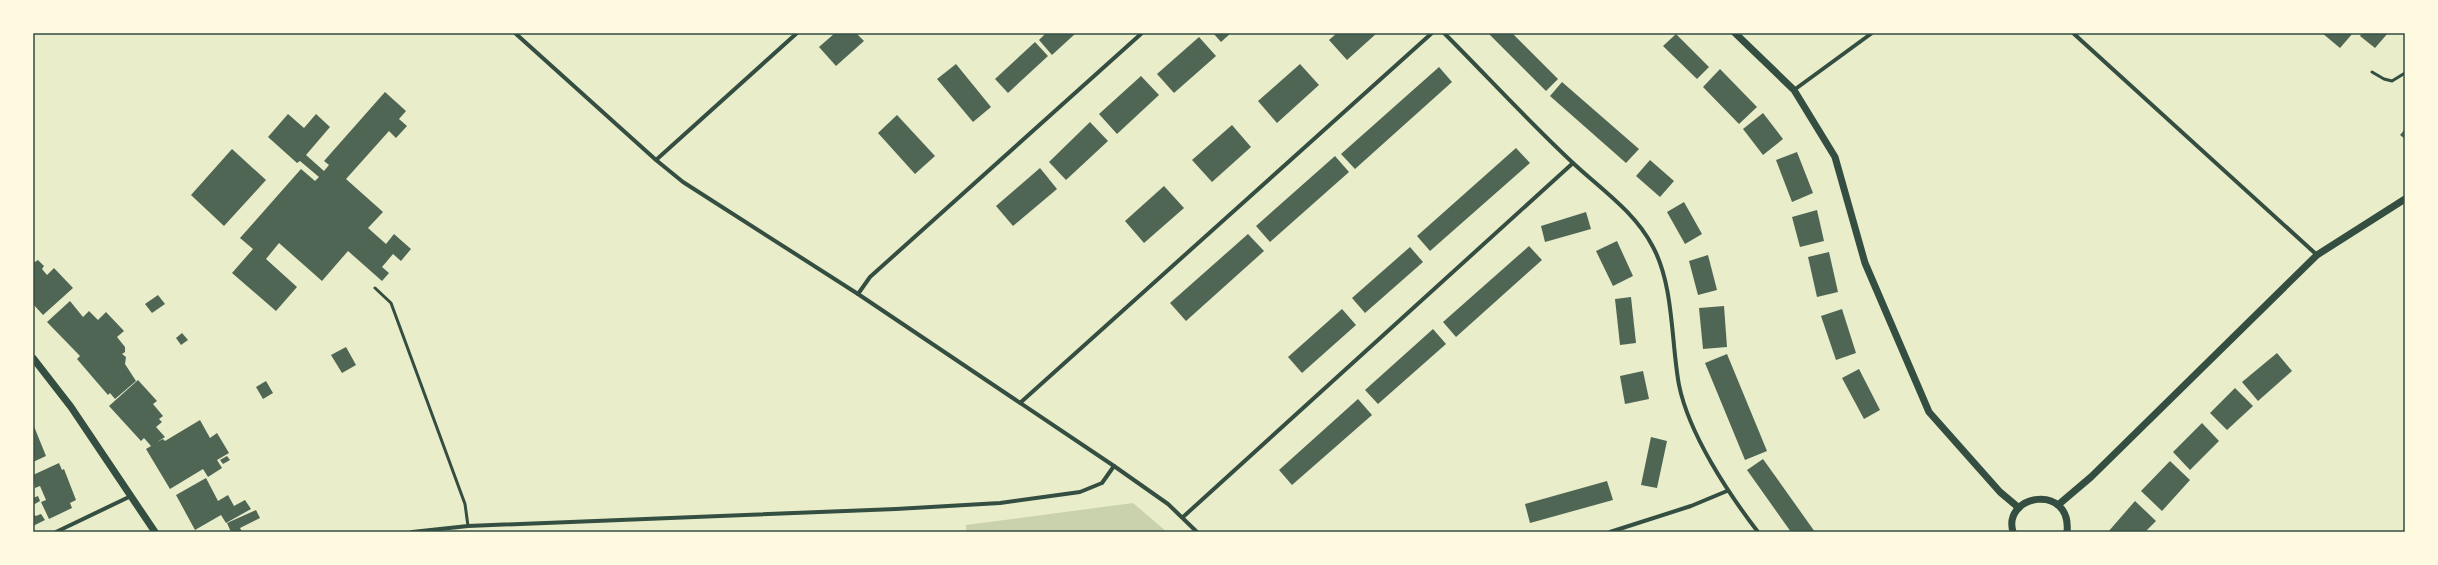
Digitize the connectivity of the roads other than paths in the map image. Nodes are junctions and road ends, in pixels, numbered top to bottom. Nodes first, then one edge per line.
1 (515, 33) edge
2 (797, 33) edge
3 (1142, 33) edge
4 (1432, 33) edge
5 (1444, 33) edge
6 (1735, 33) edge
7 (1872, 33) edge
8 (2074, 33) edge
9 (2372, 72) dead end
10 (2405, 73) edge
11 (1794, 90) junction
12 (656, 160) junction
13 (1573, 163) junction
14 (2405, 199) edge
15 (2317, 255) junction
16 (375, 288) dead end
17 (858, 294) junction
18 (33, 358) edge
19 (1020, 403) junction
20 (1114, 466) junction
21 (1727, 491) junction
22 (132, 496) junction
23 (2058, 505) junction
24 (2019, 508) junction
25 (1183, 517) junction
26 (468, 526) junction
27 (56, 532) edge
28 (155, 532) edge
29 (412, 532) edge
30 (1197, 532) edge
31 (1610, 532) edge
32 (1758, 532) edge
33 (2013, 532) edge
34 (2067, 532) edge

1 - 12 street
2 - 12 street
3 - 17 street
4 - 19 street
5 - 13 street
6 - 11 street
7 - 11 street
8 - 15 street
9 - 10 lane
11 - 24 street
12 - 17 street
13 - 21 street
13 - 25 street
14 - 15 street
15 - 23 street
16 - 26 lane
17 - 19 street
18 - 22 street
19 - 20 street
20 - 25 street
20 - 26 street
21 - 31 street
21 - 32 street
22 - 27 street
22 - 28 street
23 - 24 street
23 - 34 street
24 - 33 street
25 - 30 street
26 - 29 street

